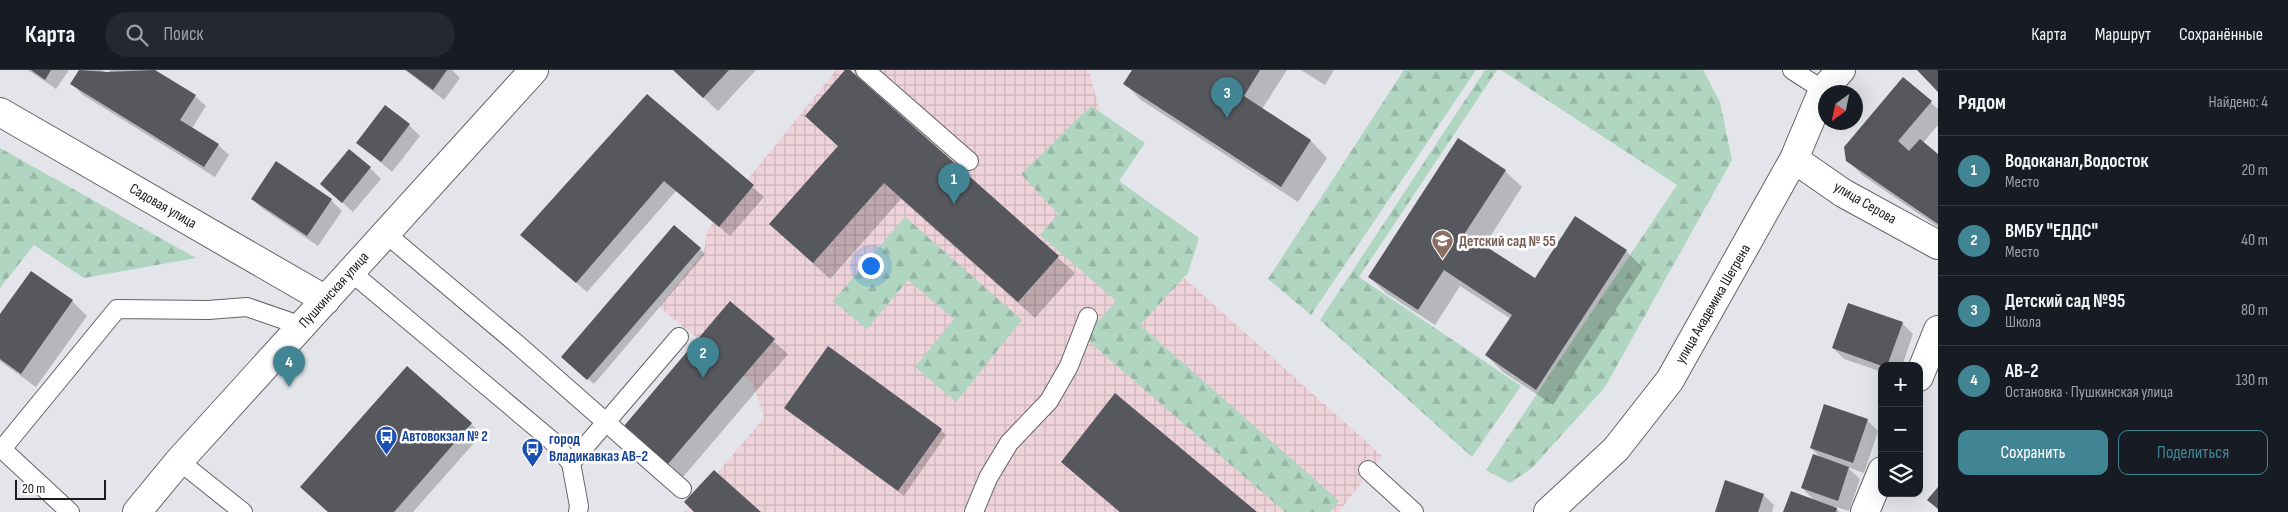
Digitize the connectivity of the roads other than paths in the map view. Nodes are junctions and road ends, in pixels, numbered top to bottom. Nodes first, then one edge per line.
1 (534, 70) edge
2 (865, 70) edge
3 (1792, 70) edge
4 (1841, 70) edge
5 (1828, 85) edge
6 (1818, 87) edge
7 (1818, 102) edge
8 (0, 112) edge
9 (1794, 159) junction
10 (969, 161) dead end
11 (386, 233) junction
12 (1938, 245) edge
13 (351, 272) junction
14 (326, 300) junction
15 (1088, 318) dead end
16 (302, 326) junction
17 (1938, 330) edge
18 (679, 337) dead end
19 (1923, 367) edge
20 (607, 423) junction
21 (179, 461) junction
22 (571, 463) junction
23 (1368, 470) dead end
24 (1878, 481) edge
25 (682, 489) dead end
26 (70, 512) edge
27 (137, 512) edge
28 (243, 512) edge
29 (578, 512) edge
30 (974, 512) edge
31 (1414, 512) edge
32 (1548, 512) edge
33 (1865, 512) edge

1 - 11 street, Пушкинская улица
2 - 10 lane
3 - 6 lane
4 - 5 street, улица Академика Шегрена
7 - 9 street, улица Академика Шегрена
8 - 14 street, Садовая улица
9 - 12 street, улица Серова
9 - 32 street, улица Академика Шегрена
11 - 13 street, Пушкинская улица
11 - 20 lane
13 - 14 street, Пушкинская улица
13 - 22 lane
14 - 16 street, Пушкинская улица
15 - 30 lane
16 - 21 street, Пушкинская улица
16 - 26 lane
17 - 19 street
18 - 20 lane
20 - 22 lane
20 - 25 lane
21 - 27 street, Пушкинская улица
21 - 28 lane
22 - 29 lane
23 - 31 lane
24 - 33 street

